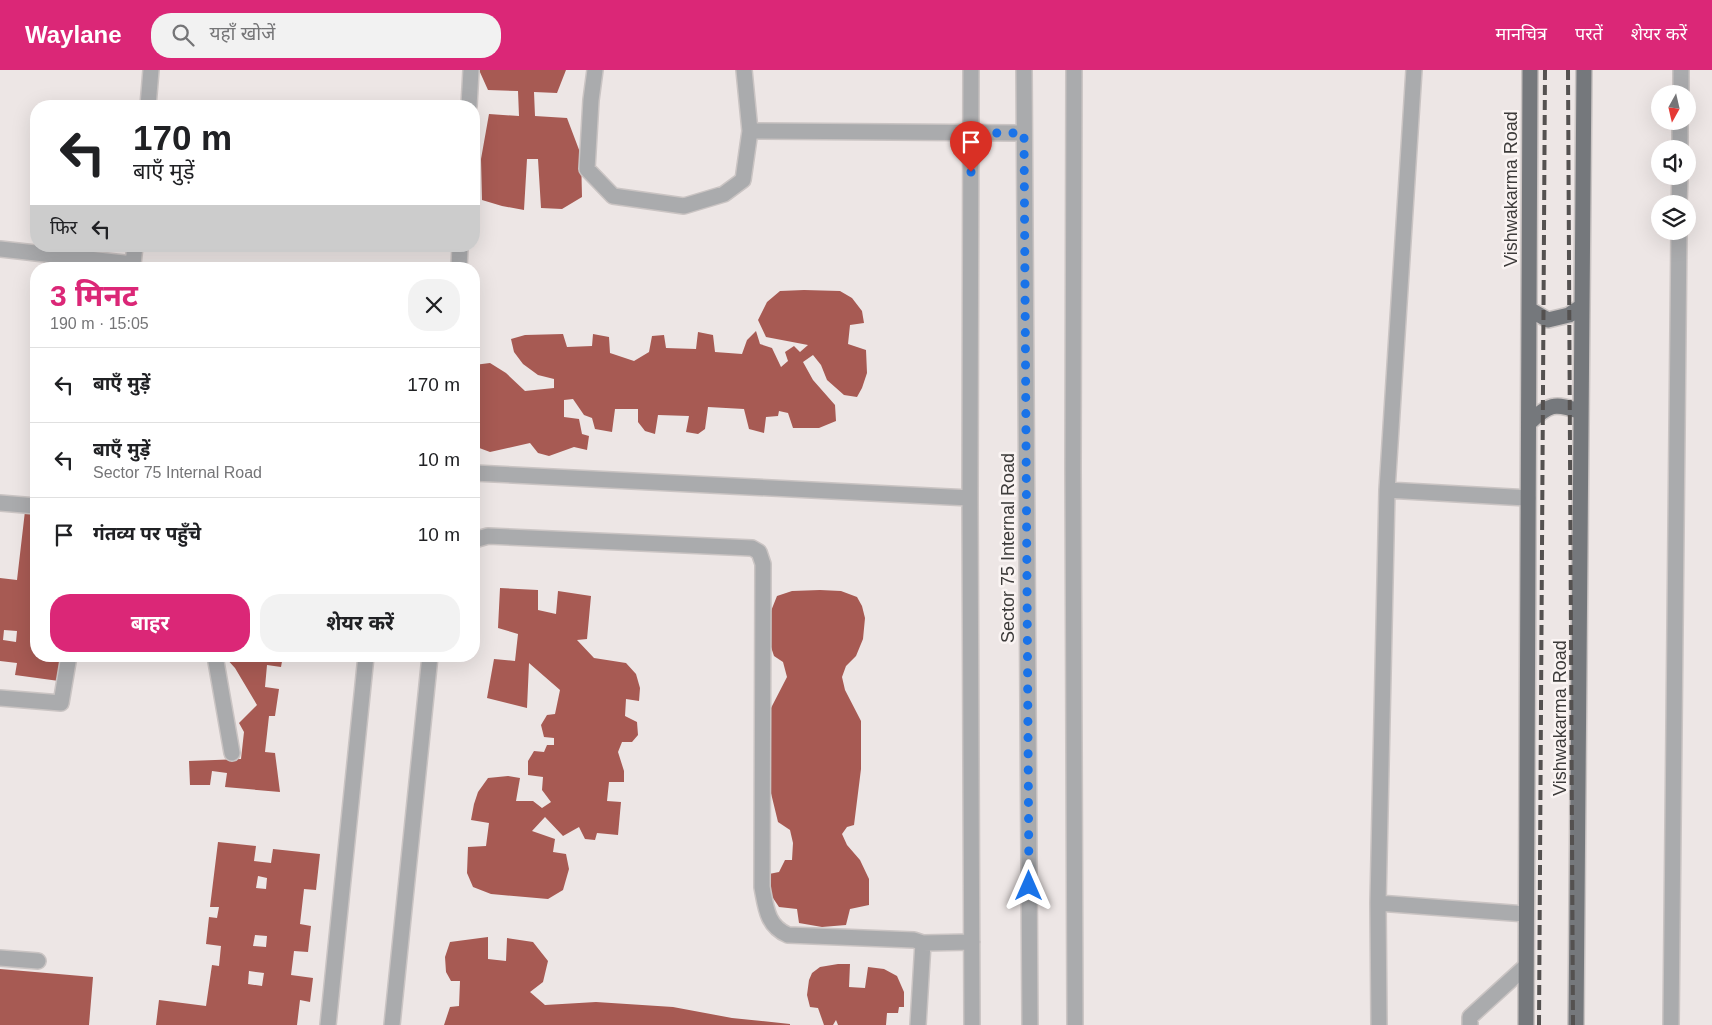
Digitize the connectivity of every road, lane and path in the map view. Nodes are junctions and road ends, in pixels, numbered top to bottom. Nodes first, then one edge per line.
1 (152, 70) edge
2 (471, 70) edge
3 (595, 70) edge
4 (744, 70) edge
5 (971, 70) edge
6 (1024, 70) edge
7 (1074, 70) edge
8 (1414, 70) edge
9 (1530, 70) edge
10 (1584, 70) edge
11 (1681, 70) edge
12 (1680, 85) edge
13 (149, 100) edge
14 (469, 100) edge
15 (750, 131) junction
16 (971, 133) junction
17 (1024, 133) junction
18 (1679, 240) edge
19 (0, 249) edge
20 (115, 262) edge
21 (1582, 306) junction
22 (1529, 309) junction
23 (1581, 412) junction
24 (1529, 423) junction
25 (480, 473) edge
26 (1387, 490) junction
27 (970, 498) junction
28 (1528, 498) junction
29 (0, 503) edge
30 (30, 506) edge
31 (480, 538) edge
32 (68, 662) edge
33 (216, 662) edge
34 (365, 662) edge
35 (429, 662) edge
36 (0, 698) edge
37 (232, 753) dead end
38 (1378, 903) junction
39 (1526, 914) junction
40 (923, 942) junction
41 (972, 942) junction
42 (0, 958) edge
43 (38, 961) dead end
44 (1526, 966) junction
45 (328, 1025) edge
46 (392, 1025) edge
47 (918, 1025) edge
48 (972, 1025) edge
49 (1030, 1025) edge
50 (1075, 1025) edge
51 (1379, 1025) edge
52 (1470, 1025) edge
53 (1526, 1025) edge
54 (1576, 1025) edge
55 (1671, 1025) edge

1 - 13 street
2 - 14 street
3 - 15 street
4 - 15 street
5 - 16 street
6 - 17 street, Sector 75 Internal Road
7 - 50 street
8 - 26 street
9 - 22 main road, Vishwakarma Road
10 - 21 main road, Vishwakarma Road
11 - 12 street
15 - 16 street
16 - 17 street
16 - 27 street
17 - 49 street, Sector 75 Internal Road
18 - 55 street
19 - 20 street
21 - 22 main road
21 - 23 main road, Vishwakarma Road
22 - 24 main road, Vishwakarma Road
23 - 24 main road
23 - 54 main road, Vishwakarma Road
24 - 28 main road, Vishwakarma Road
25 - 27 street
26 - 28 street
26 - 38 street
27 - 41 street
28 - 39 main road, Vishwakarma Road
29 - 30 street
31 - 40 street
32 - 36 street
33 - 37 street
34 - 45 street
35 - 46 street
38 - 39 street
38 - 51 street
39 - 44 main road, Vishwakarma Road
40 - 41 street
40 - 47 street
41 - 48 street
42 - 43 street
44 - 52 street
44 - 53 main road, Vishwakarma Road

